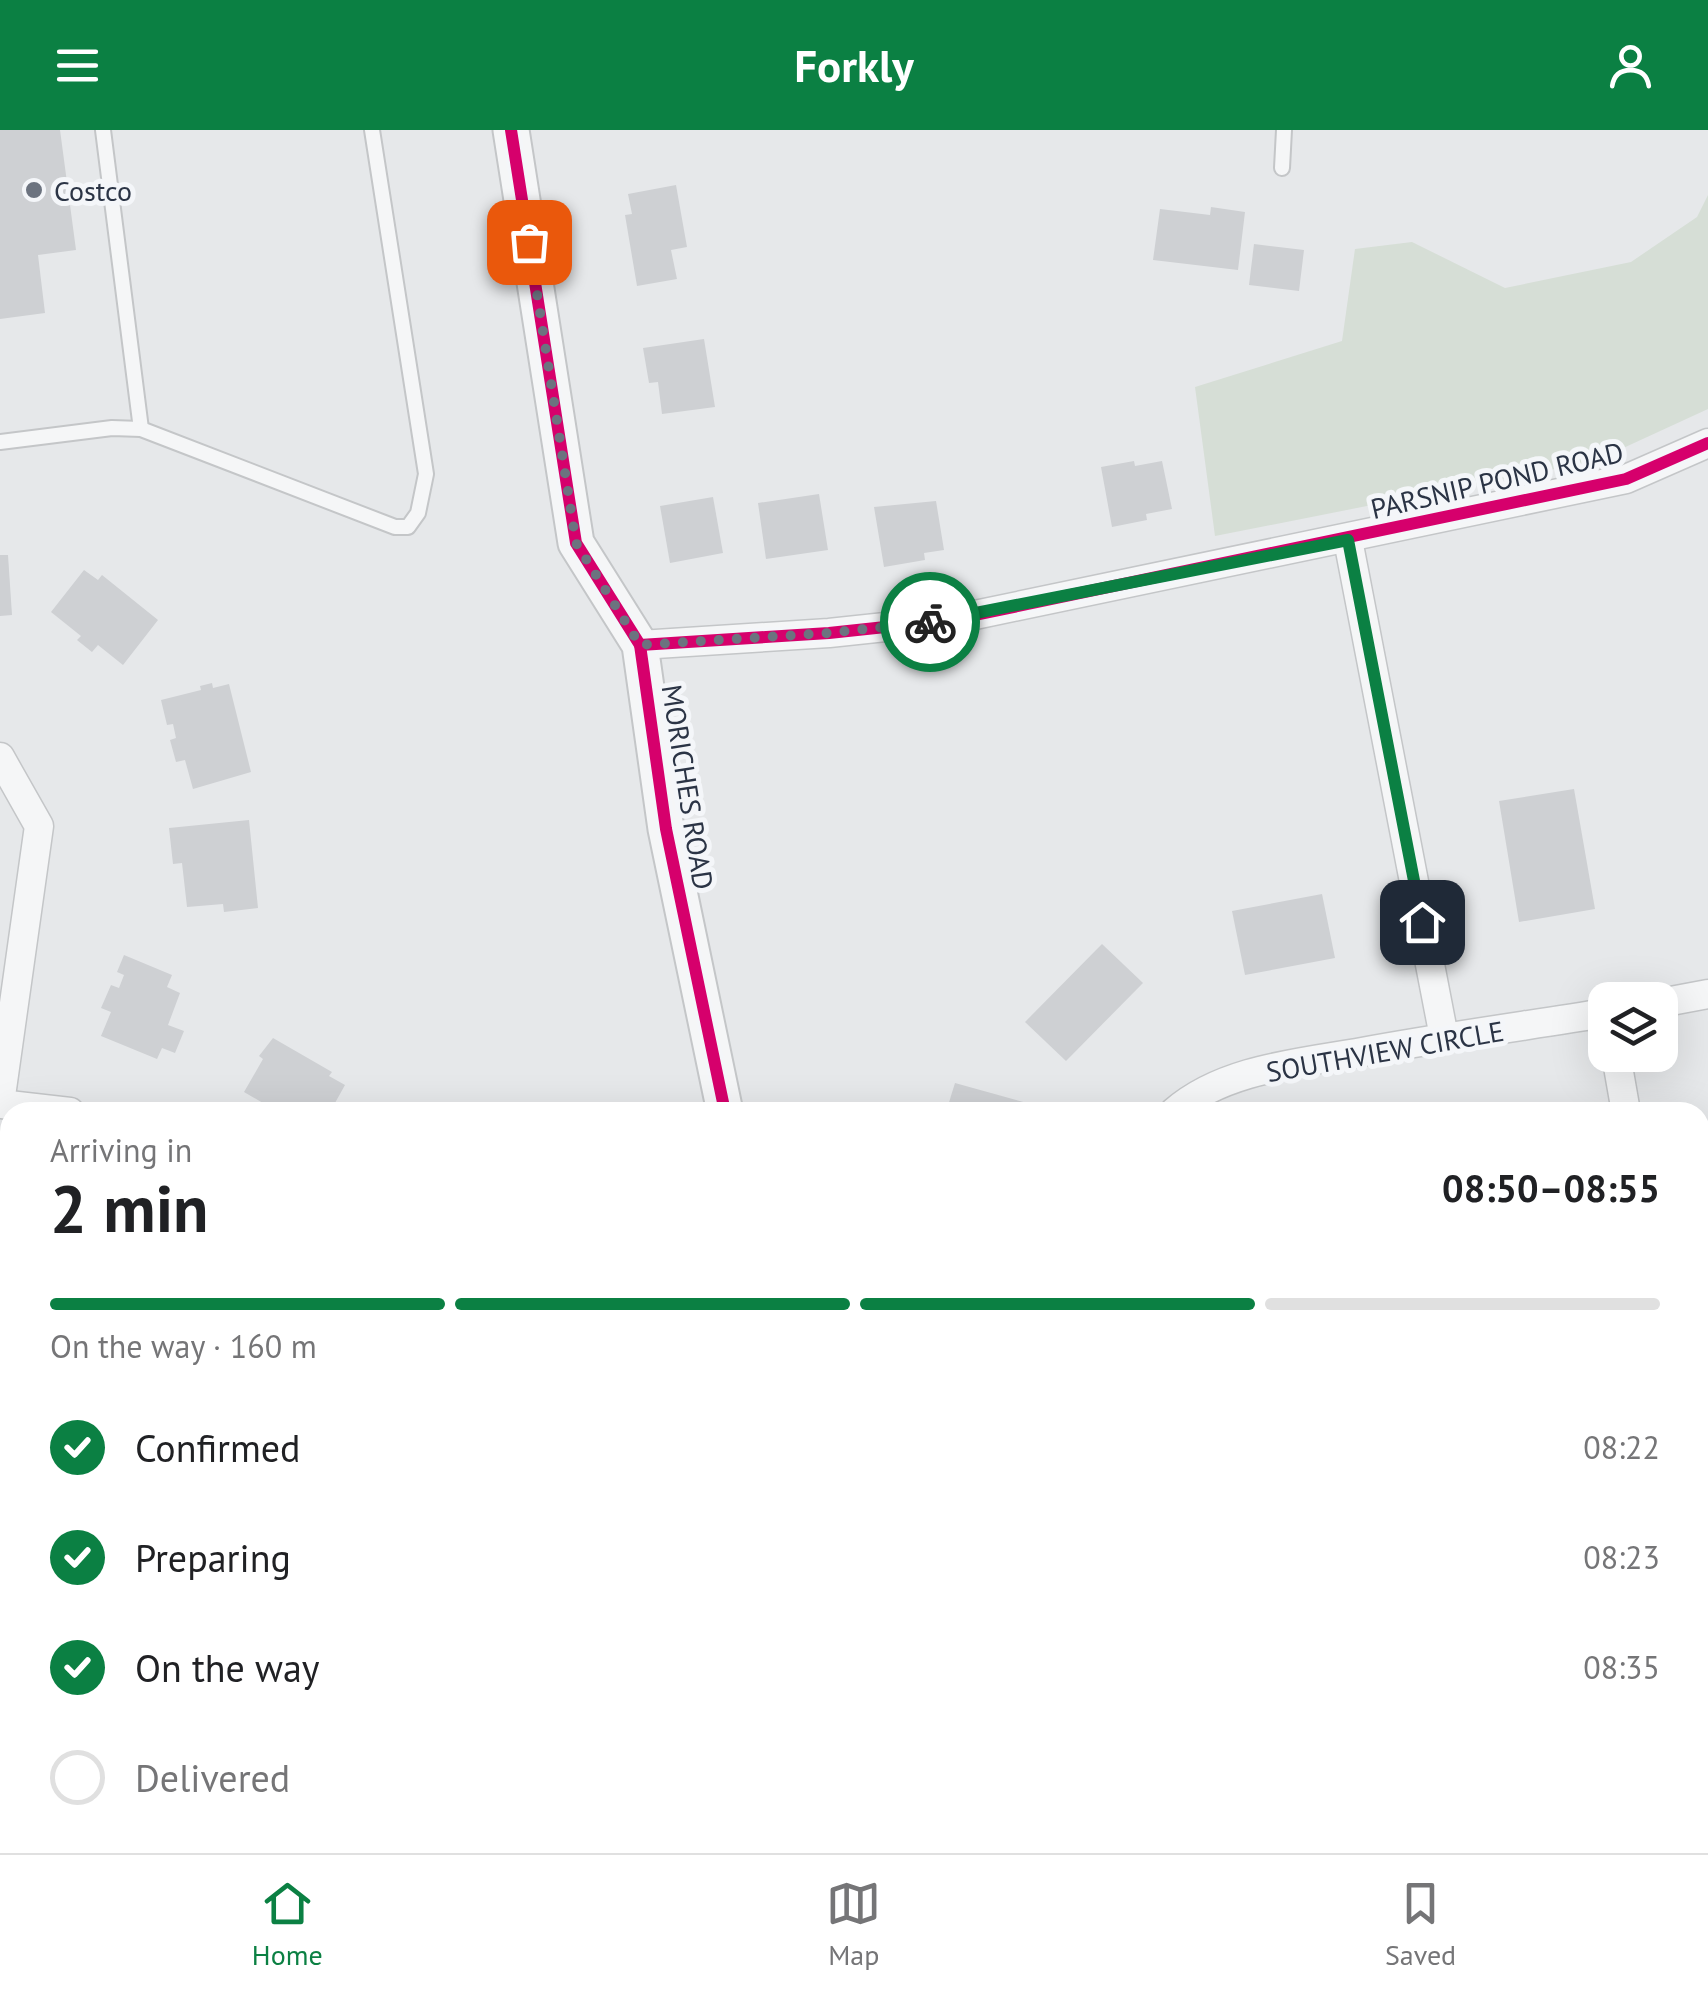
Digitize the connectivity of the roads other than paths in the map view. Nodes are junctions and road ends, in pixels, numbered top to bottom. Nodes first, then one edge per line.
1 (103, 130) edge
2 (372, 130) edge
3 (512, 130) edge
4 (1284, 130) edge
5 (1282, 168) dead end
6 (141, 429) junction
7 (0, 442) edge
8 (1708, 442) edge
9 (1348, 540) junction
10 (640, 645) junction
11 (0, 757) edge
12 (1708, 994) edge
13 (1678, 1000) edge
14 (1588, 1016) edge
15 (1444, 1037) junction
16 (1619, 1072) edge
17 (0, 1102) edge
18 (723, 1102) edge
19 (1188, 1102) edge
20 (1624, 1102) edge

1 - 6 lane
2 - 6 lane
3 - 10 street, MORICHES ROAD
4 - 5 lane
6 - 7 lane
8 - 9 street, PARSNIP POND ROAD
9 - 10 street, PARSNIP POND ROAD
9 - 15 street
10 - 18 street, MORICHES ROAD
11 - 17 street
12 - 13 street
14 - 15 street, SOUTHVIEW CIRCLE
15 - 19 street, SOUTHVIEW CIRCLE
16 - 20 street

